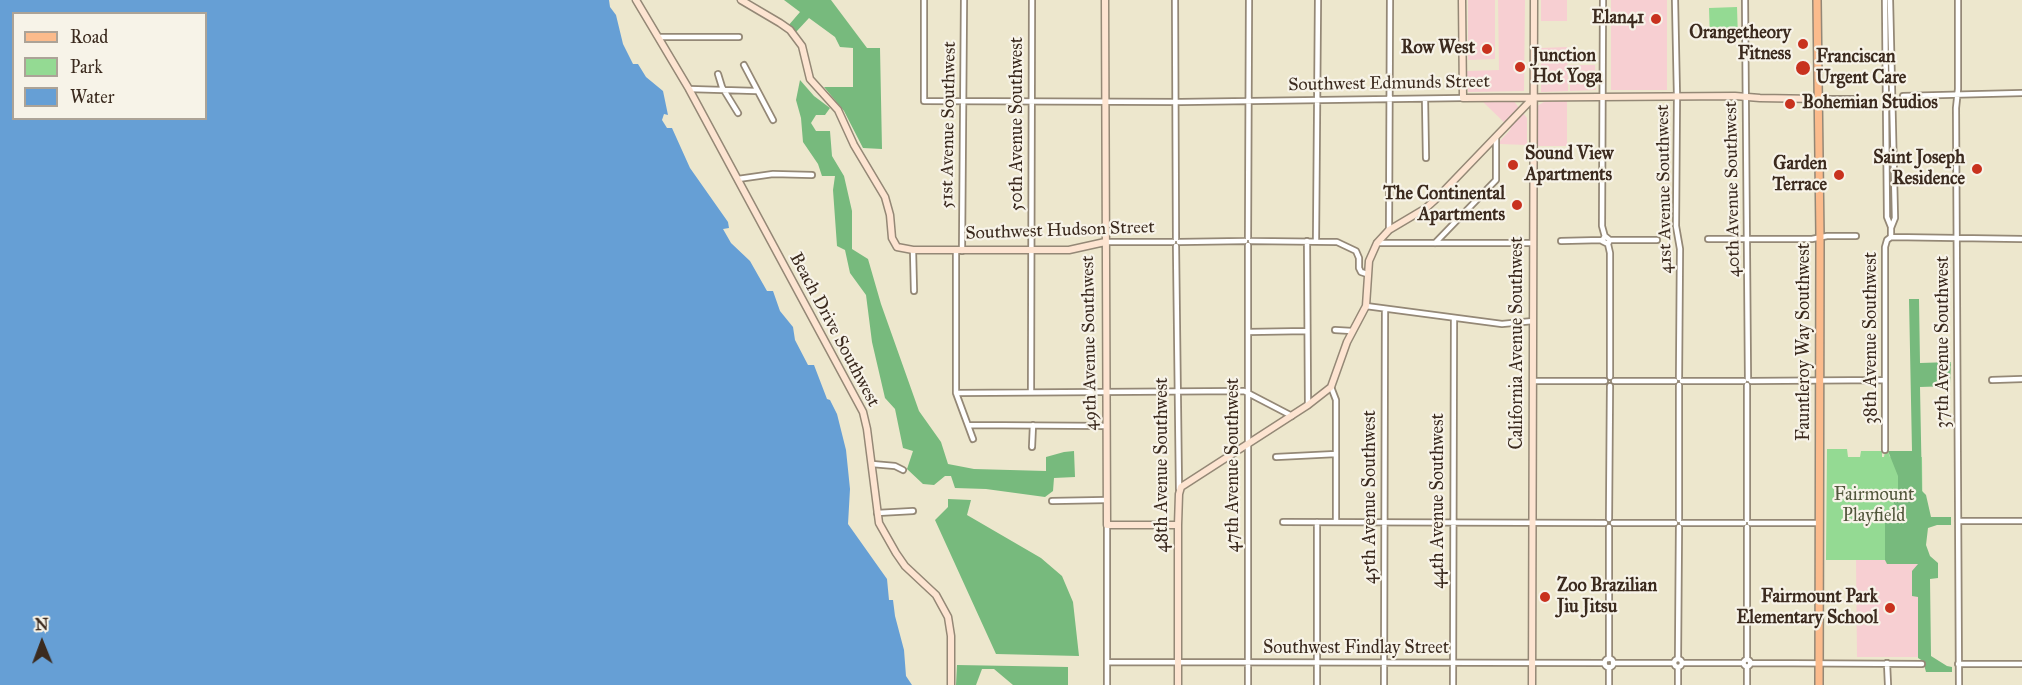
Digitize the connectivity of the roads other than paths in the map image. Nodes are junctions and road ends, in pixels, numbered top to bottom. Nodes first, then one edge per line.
1 (636, 0) edge
2 (741, 0) edge
3 (924, 0) edge
4 (964, 0) edge
5 (1032, 0) edge
6 (1105, 0) edge
7 (1175, 0) edge
8 (1249, 0) edge
9 (1318, 0) edge
10 (1390, 0) edge
11 (1462, 0) edge
12 (1534, 0) edge
13 (1603, 0) edge
14 (1675, 0) edge
15 (1745, 0) edge
16 (1816, 0) edge
17 (1885, 0) edge
18 (1890, 0) edge
19 (1958, 0) edge
20 (659, 37) junction
21 (739, 37) dead end
22 (744, 65) dead end
23 (718, 74) dead end
24 (689, 89) junction
25 (725, 90) junction
26 (756, 91) junction
27 (2022, 93) edge
28 (1957, 94) junction
29 (1677, 96) junction
30 (1903, 96) dead end
31 (1603, 97) junction
32 (1746, 97) junction
33 (1463, 98) junction
34 (1533, 98) junction
35 (1390, 99) junction
36 (1425, 99) junction
37 (1819, 99) junction
38 (1854, 99) dead end
39 (1318, 100) junction
40 (1105, 101) junction
41 (1248, 101) junction
42 (962, 102) junction
43 (1031, 102) junction
44 (1176, 102) junction
45 (738, 113) dead end
46 (773, 120) dead end
47 (1496, 137) junction
48 (1426, 158) dead end
49 (812, 175) dead end
50 (738, 179) junction
51 (1891, 228) junction
52 (1389, 230) junction
53 (1856, 236) dead end
54 (1820, 237) junction
55 (1891, 237) junction
56 (1603, 238) junction
57 (1956, 238) junction
58 (2022, 238) edge
59 (1708, 239) dead end
60 (1747, 239) junction
61 (1656, 240) dead end
62 (1307, 241) junction
63 (1316, 241) junction
64 (1561, 241) dead end
65 (1104, 242) junction
66 (1176, 242) junction
67 (1248, 242) junction
68 (1609, 242) junction
69 (1377, 243) junction
70 (1435, 243) junction
71 (1533, 243) junction
72 (913, 250) junction
73 (1031, 250) junction
74 (959, 251) junction
75 (1367, 274) junction
76 (914, 291) dead end
77 (1366, 306) junction
78 (1385, 309) junction
79 (1454, 318) junction
80 (1533, 321) junction
81 (1335, 330) dead end
82 (1307, 331) junction
83 (1352, 331) junction
84 (1248, 332) junction
85 (2022, 379) edge
86 (1609, 380) junction
87 (1885, 380) junction
88 (1992, 380) dead end
89 (1533, 381) junction
90 (1819, 381) junction
91 (1679, 382) junction
92 (1748, 382) junction
93 (1332, 387) junction
94 (1177, 391) junction
95 (1031, 392) junction
96 (1106, 392) junction
97 (1248, 392) junction
98 (956, 393) junction
99 (1308, 405) junction
100 (1292, 416) junction
101 (968, 425) junction
102 (1032, 425) junction
103 (1106, 426) junction
104 (973, 439) dead end
105 (1247, 443) junction
106 (1032, 447) dead end
107 (1885, 450) dead end
108 (1336, 454) junction
109 (1276, 456) dead end
110 (872, 464) junction
111 (903, 470) dead end
112 (1179, 494) junction
113 (1106, 500) junction
114 (1052, 501) dead end
115 (913, 511) dead end
116 (877, 513) junction
117 (1958, 521) junction
118 (2022, 521) edge
119 (1283, 522) dead end
120 (1317, 522) junction
121 (1336, 522) junction
122 (1384, 522) junction
123 (1453, 523) junction
124 (1533, 523) junction
125 (1609, 523) junction
126 (1678, 523) junction
127 (1747, 523) junction
128 (1819, 523) junction
129 (1107, 525) junction
130 (1178, 525) junction
131 (1107, 662) junction
132 (1178, 662) junction
133 (1248, 662) junction
134 (1317, 662) junction
135 (1384, 662) junction
136 (1453, 663) junction
137 (1532, 663) junction
138 (1609, 663) junction
139 (1678, 663) junction
140 (1747, 663) junction
141 (1819, 663) junction
142 (1887, 663) junction
143 (1922, 664) dead end
144 (1958, 664) junction
145 (2022, 664) edge
146 (951, 685) edge
147 (1107, 685) edge
148 (1178, 685) edge
149 (1248, 685) edge
150 (1317, 685) edge
151 (1384, 685) edge
152 (1453, 685) edge
153 (1532, 685) edge
154 (1609, 685) edge
155 (1678, 685) edge
156 (1747, 685) edge
157 (1819, 685) edge
158 (1888, 685) edge
159 (1959, 685) edge

1 - 20 street, Beach Drive Southwest
2 - 72 street
3 - 42 street, Southwest Edmunds Street
4 - 42 street, 51st Avenue Southwest
5 - 43 street, 50th Avenue Southwest
6 - 40 street, 49th Avenue Southwest
7 - 44 street, 48th Avenue Southwest
8 - 41 street, 47th Avenue Southwest
9 - 39 street
10 - 35 street
11 - 33 street
12 - 34 street, California Avenue Southwest
13 - 31 street
14 - 29 street, 41st Avenue Southwest
15 - 32 street, 40th Avenue Southwest
16 - 37 main road, Fauntleroy Way Southwest
17 - 51 street, 38th Avenue Southwest
18 - 51 street, 38th Avenue Southwest
19 - 28 street, 37th Avenue Southwest
20 - 21 street
20 - 24 street, Beach Drive Southwest
22 - 26 street
23 - 25 street
24 - 25 street
24 - 50 street, Beach Drive Southwest
25 - 26 street
25 - 45 street
26 - 46 street
27 - 28 street
28 - 30 street
28 - 57 street, 37th Avenue Southwest
29 - 31 street, Southwest Edmunds Street
29 - 32 street, Southwest Edmunds Street
29 - 91 street, 41st Avenue Southwest
31 - 34 street, Southwest Edmunds Street
31 - 56 street
32 - 37 street, Southwest Edmunds Street
32 - 60 street, 40th Avenue Southwest
33 - 34 street, Southwest Edmunds Street
33 - 36 street, Southwest Edmunds Street
34 - 47 street
34 - 71 street, California Avenue Southwest
35 - 36 street, Southwest Edmunds Street
35 - 39 street, Southwest Edmunds Street
35 - 52 street
36 - 48 street
37 - 38 street, Southwest Edmunds Street
37 - 54 main road, Fauntleroy Way Southwest
39 - 41 street, Southwest Edmunds Street
39 - 63 street
40 - 43 street, Southwest Edmunds Street
40 - 44 street, Southwest Edmunds Street
40 - 65 street, 49th Avenue Southwest
41 - 44 street, Southwest Edmunds Street
41 - 67 street, 47th Avenue Southwest
42 - 43 street, Southwest Edmunds Street
42 - 74 street, 51st Avenue Southwest
43 - 73 street, 50th Avenue Southwest
44 - 66 street, 48th Avenue Southwest
47 - 52 street
47 - 70 street
49 - 50 street
50 - 110 street, Beach Drive Southwest
51 - 55 street, 38th Avenue Southwest
52 - 69 street
53 - 54 street
54 - 60 street
54 - 90 main road, Fauntleroy Way Southwest
55 - 57 street
55 - 87 street, 38th Avenue Southwest
56 - 64 street
56 - 68 street
57 - 58 street
57 - 117 street, 37th Avenue Southwest
59 - 60 street
60 - 92 street, 40th Avenue Southwest
61 - 68 street
62 - 63 street, Southwest Hudson Street
62 - 67 street, Southwest Hudson Street
62 - 82 street
63 - 75 street, Southwest Hudson Street
65 - 66 street, Southwest Hudson Street
65 - 73 street, Southwest Hudson Street
65 - 96 street, 49th Avenue Southwest
66 - 67 street, Southwest Hudson Street
66 - 94 street, 48th Avenue Southwest
67 - 84 street, 47th Avenue Southwest
68 - 86 street
69 - 70 street
69 - 75 street
70 - 71 street
71 - 80 street, California Avenue Southwest
72 - 74 street, Southwest Hudson Street
72 - 76 street
73 - 74 street, Southwest Hudson Street
73 - 95 street, 50th Avenue Southwest
74 - 98 street, 51st Avenue Southwest
75 - 77 street
77 - 78 street
77 - 83 street
78 - 79 street
78 - 122 street, 45th Avenue Southwest
79 - 80 street
79 - 123 street, 44th Avenue Southwest
80 - 89 street, California Avenue Southwest
81 - 83 street
82 - 84 street
82 - 99 street
83 - 93 street
84 - 97 street, 47th Avenue Southwest
85 - 88 street
86 - 89 street
86 - 91 street
86 - 125 street
87 - 90 street
87 - 107 street, 38th Avenue Southwest
89 - 124 street, California Avenue Southwest
90 - 92 street
90 - 128 main road, Fauntleroy Way Southwest
91 - 92 street
91 - 126 street, 41st Avenue Southwest
92 - 127 street, 40th Avenue Southwest
93 - 99 street
93 - 108 street
94 - 96 street
94 - 97 street
94 - 112 street, 48th Avenue Southwest
95 - 96 street
95 - 98 street
96 - 103 street, 49th Avenue Southwest
97 - 100 street
97 - 105 street, 47th Avenue Southwest
98 - 101 street, 51st Avenue Southwest
99 - 100 street
100 - 105 street
101 - 102 street
101 - 104 street, 51st Avenue Southwest
102 - 103 street
102 - 106 street
103 - 113 street, 49th Avenue Southwest
105 - 112 street
105 - 133 street, 47th Avenue Southwest
108 - 109 street
108 - 121 street
110 - 111 street
110 - 116 street, Beach Drive Southwest
112 - 130 street, 48th Avenue Southwest
113 - 114 street
113 - 129 street, 49th Avenue Southwest
115 - 116 street
116 - 146 street, Beach Drive Southwest
117 - 118 street
117 - 144 street, 37th Avenue Southwest
119 - 120 street
120 - 121 street
120 - 134 street
121 - 122 street
122 - 123 street
122 - 135 street, 45th Avenue Southwest
123 - 124 street
123 - 136 street, 44th Avenue Southwest
124 - 125 street
124 - 137 street, California Avenue Southwest
125 - 126 street
125 - 138 street
126 - 127 street
126 - 139 street, 41st Avenue Southwest
127 - 128 street
127 - 140 street, 40th Avenue Southwest
128 - 141 main road, Fauntleroy Way Southwest
129 - 130 street
129 - 131 street, 49th Avenue Southwest
130 - 132 street, 48th Avenue Southwest
131 - 132 street, Southwest Findlay Street
131 - 147 street, 49th Avenue Southwest
132 - 133 street, Southwest Findlay Street
132 - 148 street, 48th Avenue Southwest
133 - 134 street, Southwest Findlay Street
133 - 149 street, 47th Avenue Southwest
134 - 135 street, Southwest Findlay Street
134 - 150 street
135 - 136 street, Southwest Findlay Street
135 - 151 street, 45th Avenue Southwest
136 - 137 street, Southwest Findlay Street
136 - 152 street, 44th Avenue Southwest
137 - 138 street, Southwest Findlay Street
137 - 153 street, California Avenue Southwest
138 - 139 street, Southwest Findlay Street
138 - 154 street
139 - 140 street, Southwest Findlay Street
139 - 155 street, 41st Avenue Southwest
140 - 141 street, Southwest Findlay Street
140 - 156 street, 40th Avenue Southwest
141 - 142 street, Southwest Findlay Street
141 - 157 main road, Fauntleroy Way Southwest
142 - 143 street, Southwest Findlay Street
142 - 158 street
144 - 145 street
144 - 159 street, 37th Avenue Southwest

